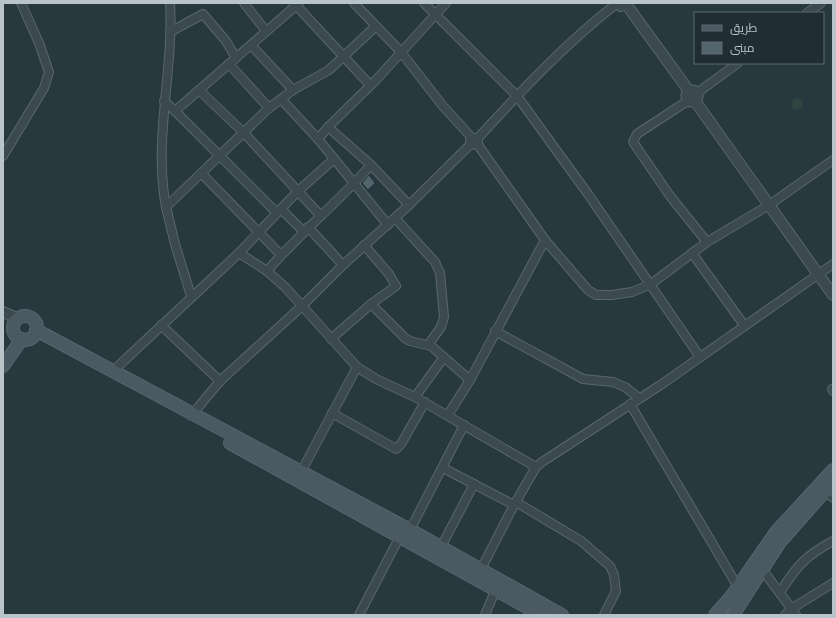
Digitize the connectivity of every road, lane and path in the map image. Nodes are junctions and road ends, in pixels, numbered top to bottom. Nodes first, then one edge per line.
1 (21, 3) edge
2 (170, 3) edge
3 (244, 3) edge
4 (354, 3) edge
5 (424, 3) edge
6 (446, 3) edge
7 (621, 3) edge
8 (821, 3) edge
9 (296, 4) edge
10 (808, 12) edge
11 (436, 15) junction
12 (376, 26) junction
13 (266, 31) junction
14 (170, 32) junction
15 (251, 45) junction
16 (401, 52) junction
17 (236, 58) junction
18 (343, 58) junction
19 (229, 64) junction
20 (737, 64) edge
21 (370, 85) junction
22 (199, 90) junction
23 (293, 90) junction
24 (517, 96) junction
25 (692, 96) junction
26 (281, 99) junction
27 (164, 101) junction
28 (268, 108) junction
29 (175, 111) junction
30 (328, 127) junction
31 (243, 132) junction
32 (318, 139) junction
33 (475, 141) junction
34 (220, 155) junction
35 (3, 156) edge
36 (334, 159) junction
37 (833, 160) edge
38 (371, 165) junction
39 (202, 174) junction
40 (355, 183) junction
41 (298, 192) junction
42 (409, 205) junction
43 (769, 205) junction
44 (166, 207) junction
45 (279, 211) junction
46 (320, 215) junction
47 (395, 218) junction
48 (388, 225) junction
49 (306, 229) junction
50 (258, 232) junction
51 (545, 240) junction
52 (706, 242) junction
53 (364, 245) junction
54 (239, 253) junction
55 (692, 253) junction
56 (281, 255) junction
57 (833, 264) edge
58 (343, 265) junction
59 (267, 271) junction
60 (818, 274) junction
61 (650, 284) junction
62 (833, 294) edge
63 (191, 296) junction
64 (371, 304) junction
65 (302, 306) junction
66 (3, 312) edge
67 (3, 317) edge
68 (161, 325) junction
69 (744, 325) junction
70 (23, 331) junction
71 (495, 331) junction
72 (331, 339) junction
73 (428, 345) junction
74 (700, 357) junction
75 (444, 358) junction
76 (4, 364) edge
77 (357, 366) junction
78 (113, 371) junction
79 (470, 380) junction
80 (220, 381) junction
81 (415, 397) junction
82 (639, 398) junction
83 (425, 402) junction
84 (630, 404) junction
85 (332, 413) junction
86 (448, 415) junction
87 (191, 416) junction
88 (464, 425) junction
89 (536, 467) junction
90 (443, 468) junction
91 (833, 470) edge
92 (301, 472) junction
93 (833, 482) edge
94 (474, 484) junction
95 (823, 493) junction
96 (833, 500) edge
97 (515, 504) junction
98 (410, 530) junction
99 (399, 538) junction
100 (833, 541) edge
101 (441, 547) junction
102 (762, 569) junction
103 (478, 575) junction
104 (833, 583) edge
105 (738, 587) junction
106 (495, 591) junction
107 (780, 592) junction
108 (791, 613) edge
109 (359, 615) edge
110 (485, 615) edge
111 (541, 615) edge
112 (562, 615) edge
113 (604, 615) edge
114 (715, 615) edge
115 (733, 615) edge

1 - 35 street
2 - 14 street
3 - 13 street
4 - 12 street
5 - 11 street
6 - 11 street
7 - 24 street
7 - 25 street
8 - 10 street
9 - 13 street
9 - 18 street
11 - 16 street
11 - 24 street
12 - 16 street
12 - 18 street
13 - 15 street
14 - 17 street
14 - 27 street
15 - 17 street
15 - 23 street
16 - 21 street
16 - 33 street
17 - 19 street
18 - 21 street
18 - 23 street
19 - 22 street
19 - 28 street
20 - 25 street
21 - 30 street
22 - 29 street
22 - 31 street
23 - 26 street
24 - 33 street
24 - 61 street
25 - 43 street
25 - 52 street
26 - 28 street
26 - 32 street
27 - 29 street
27 - 44 street
28 - 31 street
29 - 34 street
30 - 32 street
30 - 38 street
31 - 34 street
31 - 41 street
32 - 36 street
33 - 42 street
33 - 51 street
34 - 39 street
34 - 45 street
36 - 40 street
36 - 41 street
37 - 43 street
38 - 40 street
38 - 42 street
39 - 44 street
39 - 50 street
40 - 46 street
40 - 48 street
41 - 45 street
41 - 46 street
42 - 47 street
43 - 52 street
43 - 60 street
44 - 63 street
45 - 49 street
45 - 50 street
46 - 49 street
47 - 48 street
47 - 73 street
48 - 53 street
49 - 56 street
49 - 58 street
50 - 54 street
50 - 56 street
51 - 61 street
51 - 71 street
52 - 55 street
53 - 58 street
53 - 64 street
54 - 59 street
54 - 63 street
55 - 61 street
55 - 69 street
56 - 59 street
57 - 60 street
58 - 65 street
59 - 65 street
60 - 62 street
60 - 69 street
61 - 74 street
63 - 68 street
64 - 72 street
64 - 73 street
65 - 72 street
65 - 80 street
66 - 70 street
67 - 70 street
68 - 78 street
68 - 80 street
69 - 74 street
70 - 76 main road
70 - 78 main road
70 - 87 main road
71 - 79 street
71 - 82 street
72 - 77 street
73 - 75 street
74 - 82 street
75 - 79 street
75 - 81 street
77 - 81 street
77 - 85 street
78 - 87 main road
79 - 86 street
80 - 87 street
81 - 83 street
82 - 84 street
83 - 85 street
83 - 86 street
84 - 89 street
84 - 105 street
85 - 92 street
86 - 88 street
87 - 92 main road
87 - 99 main road
88 - 89 street
88 - 90 street
89 - 97 street
90 - 94 street
90 - 98 street
91 - 105 main road
92 - 98 main road
93 - 95 main road
94 - 97 street
94 - 101 street
95 - 96 lane
95 - 102 main road
97 - 103 street
97 - 113 street
98 - 101 main road
99 - 103 main road
99 - 109 street
100 - 107 street
101 - 103 main road
102 - 107 street
102 - 115 main road
103 - 106 main road
103 - 112 main road
104 - 108 street
105 - 114 main road
106 - 110 street
106 - 111 main road
107 - 108 street

